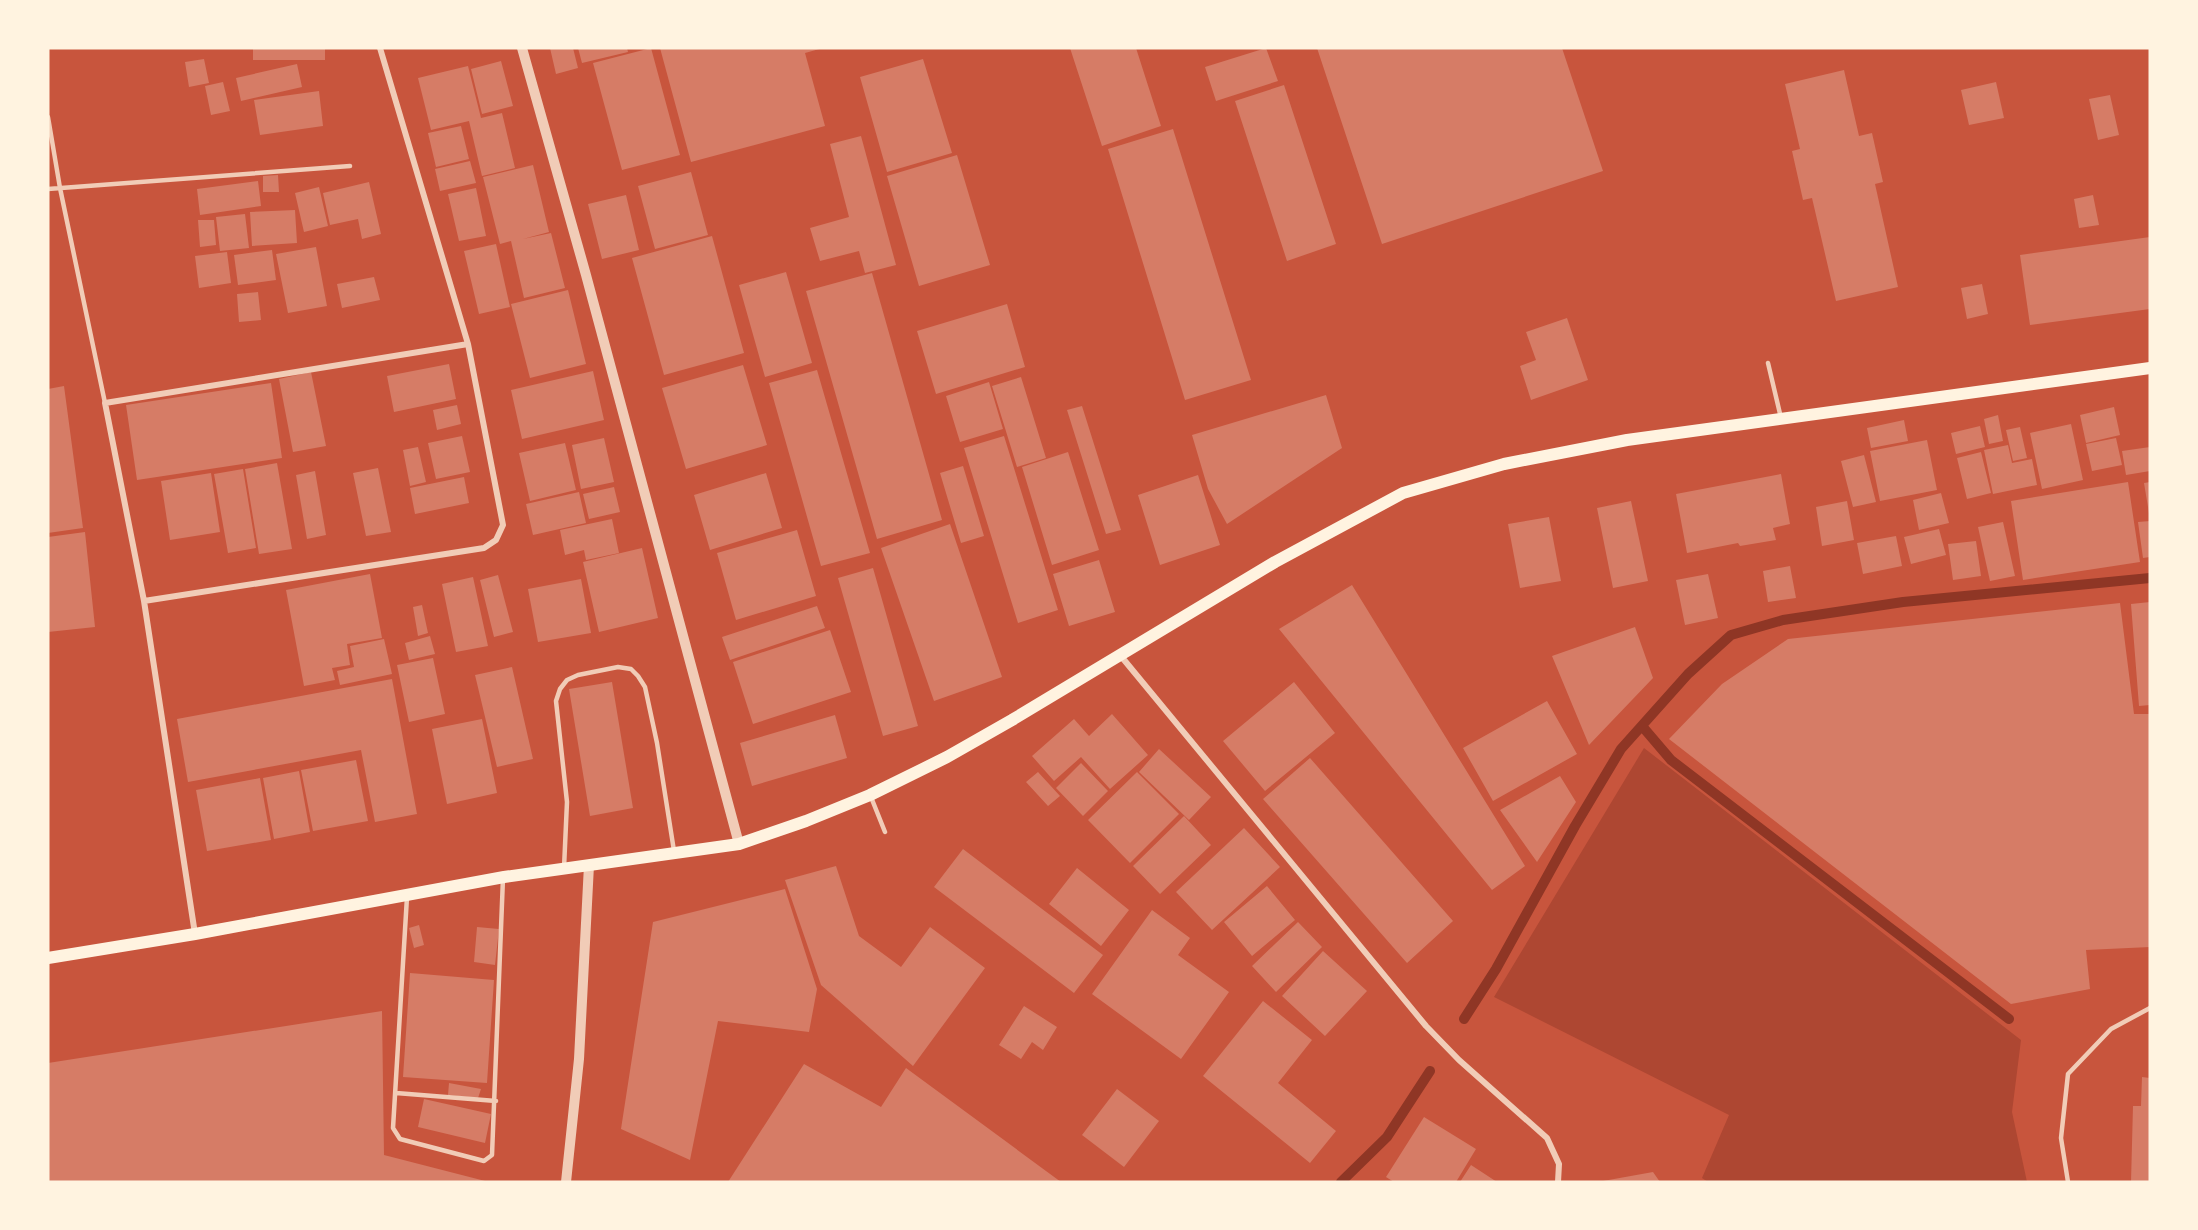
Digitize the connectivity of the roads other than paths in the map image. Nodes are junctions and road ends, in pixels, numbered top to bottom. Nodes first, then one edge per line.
1 (380, 48) edge
2 (522, 48) edge
3 (48, 117) edge
4 (350, 166) dead end
5 (60, 188) junction
6 (48, 189) edge
7 (468, 344) junction
8 (1768, 363) dead end
9 (2150, 368) edge
10 (105, 403) junction
11 (1781, 418) junction
12 (144, 601) junction
13 (1119, 655) junction
14 (870, 795) junction
15 (885, 832) dead end
16 (739, 844) junction
17 (674, 853) junction
18 (589, 865) junction
19 (564, 868) junction
20 (504, 877) junction
21 (407, 894) junction
22 (195, 934) junction
23 (48, 958) edge
24 (2150, 1008) edge
25 (396, 1093) junction
26 (496, 1101) junction
27 (566, 1182) edge
28 (1558, 1182) edge
29 (2068, 1182) edge

1 - 7 street
2 - 16 street
3 - 5 lane
4 - 5 lane
5 - 6 lane
5 - 10 lane
7 - 10 street
7 - 12 street
8 - 11 lane
9 - 11 main road
10 - 12 street
11 - 13 main road
12 - 22 street
13 - 14 main road
13 - 28 street
14 - 15 lane
14 - 16 main road
16 - 17 main road
17 - 18 main road
17 - 19 lane
18 - 19 main road
18 - 27 street
19 - 20 main road
20 - 21 main road
20 - 26 lane
21 - 22 main road
21 - 25 lane
22 - 23 main road
24 - 29 lane
25 - 26 lane
25 - 26 lane

